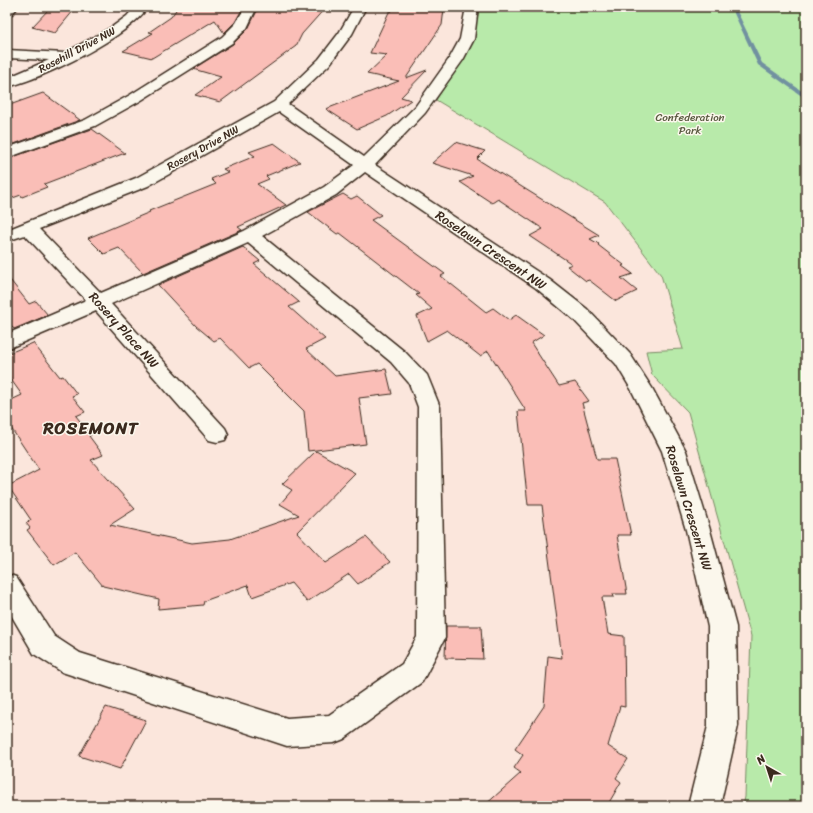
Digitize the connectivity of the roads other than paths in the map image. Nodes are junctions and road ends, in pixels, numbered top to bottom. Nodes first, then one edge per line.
1 (12, 7) edge
2 (142, 7) edge
3 (251, 7) edge
4 (360, 7) edge
5 (472, 7) edge
6 (7, 11) edge
7 (7, 54) edge
8 (66, 58) junction
9 (7, 82) edge
10 (279, 105) junction
11 (7, 153) edge
12 (365, 164) junction
13 (28, 228) junction
14 (250, 235) junction
15 (7, 236) edge
16 (99, 302) junction
17 (7, 342) edge
18 (217, 434) dead end
19 (7, 584) edge
20 (704, 806) edge

1 - 6 street
2 - 8 street, Rosehill Drive NW
3 - 11 street
4 - 10 street, Rosery Drive NW
5 - 12 street
7 - 8 street
8 - 9 street, Rosehill Drive NW
10 - 12 street, Roselawn Crescent NW
10 - 13 street, Rosery Drive NW
12 - 14 street
12 - 20 street, Roselawn Crescent NW
13 - 15 street, Rosery Drive NW
13 - 16 street, Rosery Place NW
14 - 16 street
14 - 19 street
16 - 17 street
16 - 18 street, Rosery Place NW

